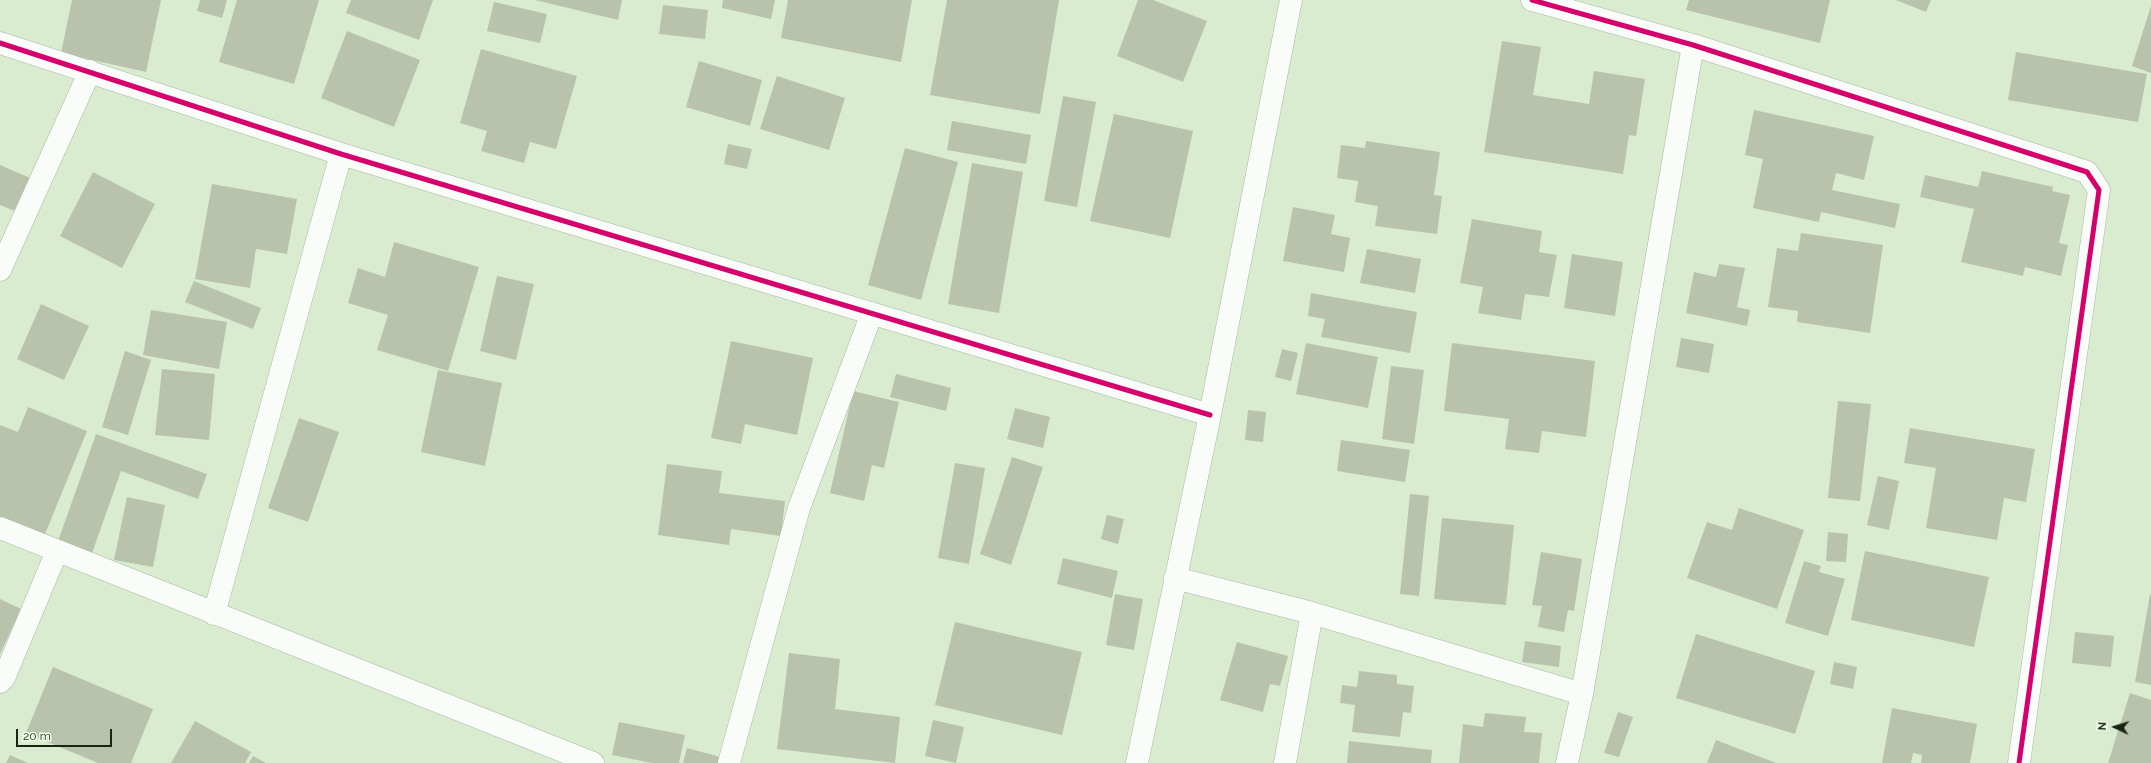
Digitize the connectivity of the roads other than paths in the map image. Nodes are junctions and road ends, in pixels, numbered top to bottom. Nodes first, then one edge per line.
1 (1291, 0) edge
2 (1532, 0) edge
3 (0, 43) edge
4 (1693, 45) junction
5 (90, 71) junction
6 (341, 154) junction
7 (0, 270) edge
8 (872, 313) junction
9 (1210, 414) junction
10 (0, 528) edge
11 (57, 551) junction
12 (1175, 578) junction
13 (1312, 613) junction
14 (214, 614) junction
15 (0, 682) edge
16 (1582, 694) junction
17 (593, 763) edge
18 (729, 763) edge
19 (1137, 763) edge
20 (1285, 763) edge
21 (1567, 763) edge
22 (2019, 763) edge

1 - 9 street
2 - 4 street
3 - 5 street
4 - 16 street
4 - 22 street
5 - 6 street
5 - 7 street
6 - 8 street
6 - 14 street
8 - 9 street
8 - 18 street
9 - 12 street
10 - 11 street
11 - 14 street
11 - 15 street
12 - 13 street
12 - 19 street
13 - 16 street
13 - 20 street
14 - 17 street
16 - 21 street

